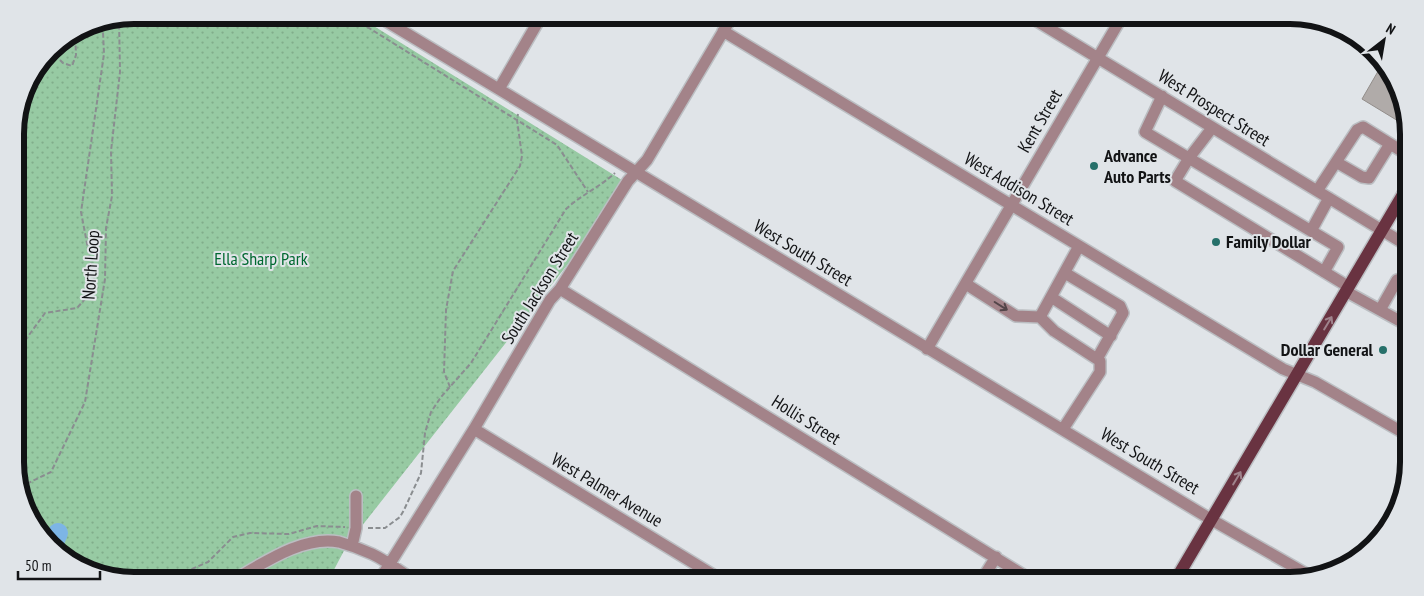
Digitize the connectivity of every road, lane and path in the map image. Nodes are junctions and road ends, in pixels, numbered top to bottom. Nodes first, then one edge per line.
1 (362, 24) edge
2 (391, 24) edge
3 (537, 24) edge
4 (727, 24) edge
5 (1042, 24) edge
6 (1118, 24) edge
7 (119, 25) edge
8 (98, 30) edge
9 (723, 31) junction
10 (75, 40) edge
11 (56, 56) edge
12 (1097, 58) junction
13 (498, 89) junction
14 (1162, 96) junction
15 (520, 102) junction
16 (516, 120) junction
17 (1212, 128) junction
18 (1390, 144) junction
19 (1400, 150) edge
20 (1189, 158) junction
21 (1336, 162) junction
22 (636, 172) junction
23 (615, 173) dead end
24 (1317, 191) junction
25 (589, 193) junction
26 (1329, 198) junction
27 (1400, 200) edge
28 (1012, 206) junction
29 (1311, 231) junction
30 (1382, 231) junction
31 (1400, 241) edge
32 (1079, 246) junction
33 (1324, 272) junction
34 (1064, 273) junction
35 (1400, 280) edge
36 (966, 284) junction
37 (560, 289) junction
38 (1348, 290) junction
39 (1051, 297) junction
40 (1380, 310) junction
41 (1040, 317) junction
42 (1400, 321) edge
43 (1111, 336) junction
44 (24, 343) edge
45 (928, 349) junction
46 (1097, 359) junction
47 (1297, 375) junction
48 (450, 387) junction
49 (1400, 428) edge
50 (474, 429) junction
51 (1063, 429) junction
52 (26, 484) edge
53 (356, 496) dead end
54 (1212, 520) junction
55 (356, 528) junction
56 (352, 546) junction
57 (996, 557) junction
58 (388, 565) junction
59 (1302, 571) edge
60 (185, 572) edge
61 (249, 572) edge
62 (384, 572) edge
63 (400, 572) edge
64 (708, 572) edge
65 (987, 572) edge
66 (1019, 572) edge
67 (1180, 572) edge

1 - 16 path
2 - 13 street, West South Street
3 - 13 street
4 - 9 street, South Jackson Street
5 - 12 street, West Prospect Street
6 - 12 street, Kent Street
7 - 52 path, North Loop
8 - 44 path, North Loop
9 - 22 street, South Jackson Street
9 - 28 street, West Addison Street
10 - 11 path
12 - 14 street, West Prospect Street
12 - 28 street, Kent Street
13 - 15 street, West South Street
14 - 17 street, West Prospect Street
14 - 20 street
15 - 16 path
15 - 22 street, West South Street
16 - 25 path
16 - 48 path
17 - 20 street
17 - 24 street, West Prospect Street
18 - 19 street
18 - 21 street
18 - 21 street
20 - 29 street
20 - 33 street
21 - 24 street
22 - 37 street, South Jackson Street
22 - 45 street, West South Street
23 - 25 path
24 - 26 street, West Prospect Street
25 - 48 path
26 - 29 street
26 - 30 street, West Prospect Street
27 - 30 main road
28 - 32 street, West Addison Street
28 - 36 street, Kent Street
29 - 33 street
30 - 31 street, West Prospect Street
30 - 38 main road
32 - 34 street
32 - 47 street, West Addison Street
33 - 38 street
34 - 39 street
34 - 43 street
35 - 40 street
36 -> 41 street
36 - 45 street, Kent Street
37 - 50 street, South Jackson Street
37 - 57 street, Hollis Street
38 - 40 street
47 -> 38 main road
39 - 41 street
39 - 43 street
40 - 42 street
41 - 46 street
43 - 46 street
45 - 51 street, West South Street
46 - 51 street
47 - 49 street, West Addison Street
54 -> 47 main road
48 - 55 path
50 - 58 street, South Jackson Street
50 - 64 street, West Palmer Avenue
51 - 54 street, West South Street
53 - 55 street
54 - 59 street, West South Street
54 - 67 main road
55 - 56 street
55 - 60 path
56 - 58 street
56 - 61 street
57 - 65 street
57 - 66 street, Hollis Street
58 - 62 street, South Jackson Street
58 - 63 street

